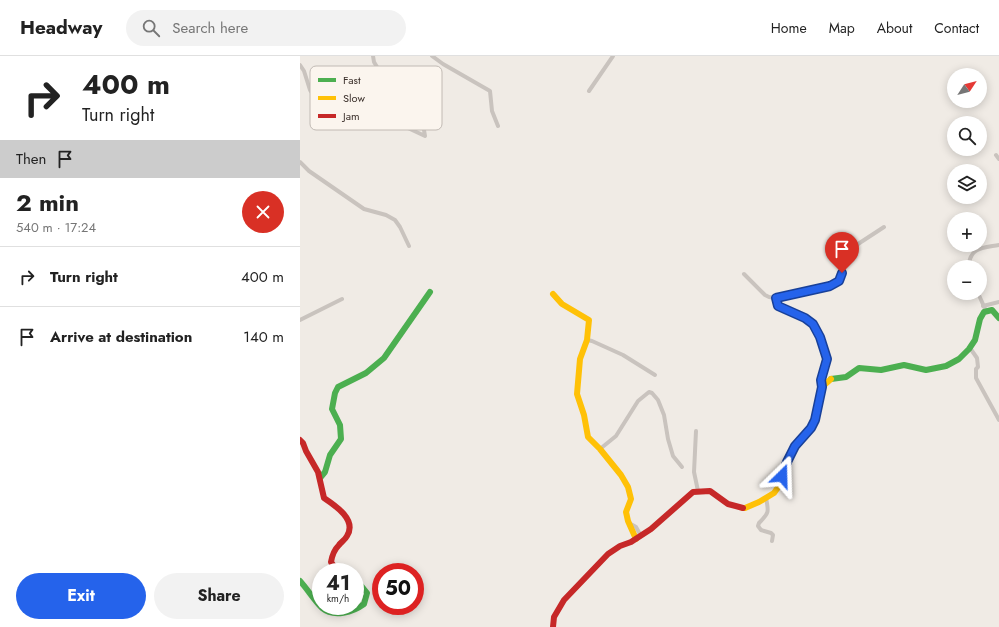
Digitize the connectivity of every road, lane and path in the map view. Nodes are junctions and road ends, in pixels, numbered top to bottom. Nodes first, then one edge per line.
1 (373, 56) edge
2 (432, 56) edge
3 (613, 56) edge
4 (300, 66) edge
5 (376, 66) edge
6 (310, 90) edge
7 (589, 91) dead end
8 (498, 126) dead end
9 (413, 130) edge
10 (424, 130) edge
11 (996, 155) dead end
12 (999, 159) edge
13 (300, 162) edge
14 (884, 227) dead end
15 (409, 246) dead end
16 (999, 246) edge
17 (969, 260) edge
18 (744, 274) dead end
19 (430, 292) dead end
20 (553, 294) dead end
21 (776, 298) junction
22 (342, 299) dead end
23 (981, 300) edge
24 (999, 302) edge
25 (984, 308) junction
26 (999, 318) edge
27 (300, 320) edge
28 (587, 340) junction
29 (970, 348) junction
30 (655, 375) dead end
31 (822, 387) junction
32 (999, 420) edge
33 (696, 430) dead end
34 (300, 440) edge
35 (600, 449) junction
36 (682, 467) dead end
37 (320, 478) junction
38 (698, 491) junction
39 (766, 498) junction
40 (639, 537) junction
41 (772, 541) dead end
42 (332, 563) edge
43 (300, 581) edge
44 (364, 588) edge
45 (312, 596) edge
46 (364, 604) edge
47 (553, 627) edge

1 - 5 street
2 - 8 street
3 - 7 street
4 - 6 street
9 - 10 street
11 - 12 street
13 - 15 street
14 - 21 street
16 - 17 street
18 - 21 street
19 - 37 main road
20 - 28 main road
21 - 31 street
22 - 27 street
23 - 25 street
24 - 25 street
25 - 26 main road
25 - 29 main road
28 - 30 street
28 - 35 main road
29 - 31 main road
29 - 32 street
31 - 39 main road
33 - 38 street
34 - 37 main road
35 - 36 street
35 - 40 main road
37 - 42 main road
38 - 39 main road
38 - 40 main road
39 - 41 street
40 - 47 main road
43 - 45 main road
44 - 46 main road

